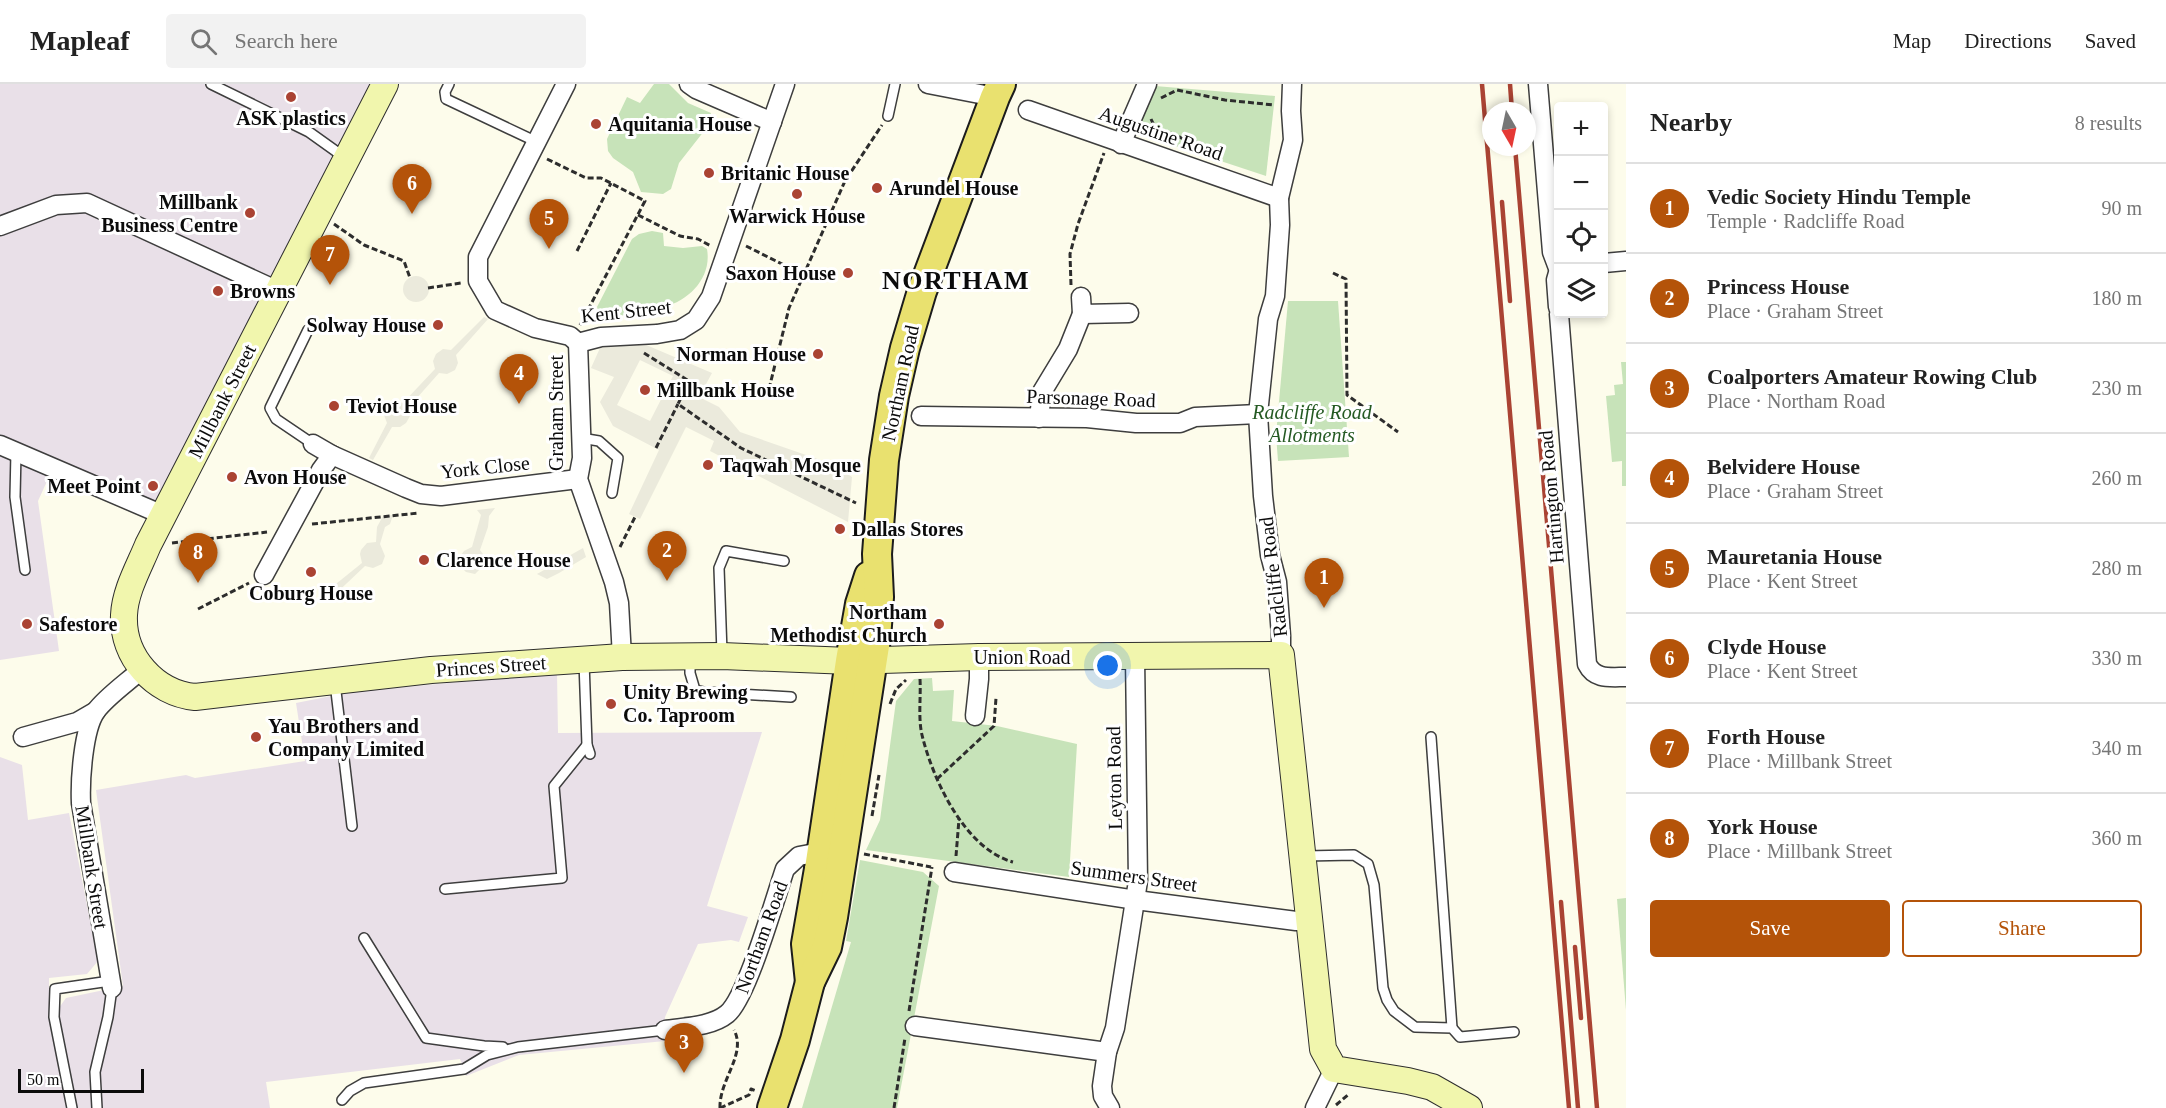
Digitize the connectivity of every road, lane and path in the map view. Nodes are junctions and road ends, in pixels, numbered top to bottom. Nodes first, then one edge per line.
1 (211, 84) edge
2 (385, 84) edge
3 (449, 84) edge
4 (566, 84) edge
5 (689, 84) edge
6 (785, 84) edge
7 (895, 84) edge
8 (928, 84) edge
9 (1147, 84) edge
10 (1292, 84) edge
11 (1538, 84) edge
12 (998, 91) edge
13 (1157, 102) dead end
14 (1291, 106) junction
15 (1028, 110) dead end
16 (1151, 112) dead end
17 (888, 116) joint
18 (772, 122) junction
19 (537, 142) junction
20 (1115, 142) junction
21 (346, 159) junction
22 (558, 165) dead end
23 (1203, 172) junction
24 (611, 183) junction
25 (1279, 198) junction
26 (318, 213) junction
27 (638, 215) junction
28 (0, 226) edge
29 (729, 246) junction
30 (576, 251) dead end
31 (1626, 261) edge
32 (1608, 263) edge
33 (1556, 264) edge
34 (1334, 273) dead end
35 (804, 275) junction
36 (410, 278) dead end
37 (478, 281) junction
38 (428, 288) dead end
39 (278, 291) junction
40 (1081, 305) junction
41 (1129, 313) dead end
42 (1559, 318) edge
43 (308, 330) dead end
44 (626, 337) junction
45 (576, 340) junction
46 (768, 388) dead end
47 (678, 404) junction
48 (1258, 414) junction
49 (921, 416) dead end
50 (1039, 418) junction
51 (1398, 432) dead end
52 (581, 438) junction
53 (313, 444) joint
54 (8, 448) edge
55 (656, 448) dead end
56 (332, 455) junction
57 (578, 479) junction
58 (612, 493) dead end
59 (856, 503) dead end
60 (426, 512) dead end
61 (164, 515) junction
62 (635, 517) dead end
63 (288, 528) junction
64 (148, 545) junction
65 (784, 561) dead end
66 (609, 568) junction
67 (25, 570) dead end
68 (264, 575) joint
69 (198, 609) dead end
70 (1281, 655) junction
71 (690, 656) junction
72 (722, 656) junction
73 (1135, 656) junction
74 (622, 657) junction
75 (979, 657) junction
76 (920, 658) junction
77 (584, 659) junction
78 (861, 660) junction
79 (142, 669) junction
80 (1626, 677) edge
81 (334, 681) junction
82 (791, 697) dead end
83 (96, 711) junction
84 (975, 716) dead end
85 (23, 737) dead end
86 (1431, 737) dead end
87 (960, 819) junction
88 (352, 826) dead end
89 (840, 851) junction
90 (1303, 856) junction
91 (1019, 864) dead end
92 (932, 867) junction
93 (954, 872) junction
94 (445, 889) dead end
95 (1136, 900) junction
96 (1309, 921) junction
97 (364, 938) dead end
98 (111, 985) junction
99 (726, 1015) junction
100 (910, 1024) junction
101 (1452, 1028) junction
102 (665, 1030) joint
103 (1514, 1032) dead end
104 (518, 1047) junction
105 (1107, 1052) junction
106 (1334, 1069) junction
107 (764, 1099) edge
108 (342, 1100) dead end
109 (72, 1108) edge
110 (97, 1108) edge
111 (720, 1108) edge
112 (894, 1108) edge
113 (1110, 1108) edge
114 (1315, 1108) edge
115 (1469, 1108) edge

1 - 21 lane
2 - 21 street, Millbank Street
3 - 19 lane
4 - 19 street
5 - 18 street
6 - 18 street, Kent Street
7 - 17 lane
8 - 12 street
9 - 20 street
10 - 14 street, Radcliffe Road
11 - 33 street
12 - 78 main road, Northam Road
13 - 14 path
14 - 25 street, Radcliffe Road
15 - 20 street, Augustine Road
16 - 23 path
17 - 35 path
18 - 29 street, Kent Street
19 - 37 street
20 - 23 street, Augustine Road
20 - 40 path
21 - 26 street, Millbank Street
22 - 24 path
23 - 25 street, Augustine Road
24 - 27 path
24 - 30 path
25 - 48 street, Radcliffe Road
26 - 36 path
26 - 39 street, Millbank Street
27 - 29 path
27 - 45 path
28 - 39 street
29 - 35 path
29 - 44 street, Kent Street
31 - 32 street
34 - 51 path
35 - 46 path
37 - 38 path
37 - 45 street, Kent Street
39 - 61 street, Millbank Street
40 - 41 street
40 - 50 street
42 - 80 street, Hartington Road
43 - 53 lane
44 - 45 street, Kent Street
44 - 47 path
45 - 52 street, Graham Street
47 - 55 path
47 - 59 path
48 - 50 street, Parsonage Road
48 - 70 street, Radcliffe Road
49 - 50 street, Parsonage Road
52 - 57 street, Graham Street
52 - 58 lane
53 - 56 street, York Close
54 - 61 street
54 - 67 lane
56 - 57 street, York Close
56 - 63 street
57 - 66 street, Graham Street
60 - 63 path
61 - 64 street, Millbank Street
62 - 66 path
63 - 64 path
63 - 68 street
64 - 79 street, Millbank Street
65 - 72 lane
66 - 74 street, Graham Street
68 - 69 path
70 - 73 street, Union Road
70 - 90 street, Radcliffe Road
71 - 72 street, Princes Street
71 - 74 street, Princes Street
71 - 82 lane
72 - 78 street, Princes Street
73 - 75 street, Union Road
73 - 95 street, Leyton Road
74 - 77 street, Princes Street
75 - 76 street, Union Road
75 - 84 street
76 - 78 street, Union Road
76 - 87 path
77 - 81 street, Princes Street
77 - 94 lane
78 - 89 main road, Northam Road
79 - 81 street, Princes Street
79 - 83 street, Millbank Street
81 - 88 lane
83 - 85 street, Millbank Street
83 - 98 street, Millbank Street
86 - 101 lane
87 - 91 path
87 - 93 path
89 - 92 path
89 - 99 street, Northam Road
89 - 107 main road
90 - 96 street, Radcliffe Road
90 - 101 lane
92 - 93 path
92 - 100 path
93 - 95 street, Summers Street
95 - 96 street, Summers Street
95 - 105 street, Leyton Road
96 - 106 street, Radcliffe Road
97 - 104 lane
98 - 109 lane
98 - 110 lane
99 - 102 street, Northam Road
99 - 111 path
100 - 105 street
100 - 112 path
101 - 103 lane
102 - 104 lane
104 - 108 lane
105 - 113 street, Leyton Road
106 - 114 street
106 - 115 street
107 - 111 path

